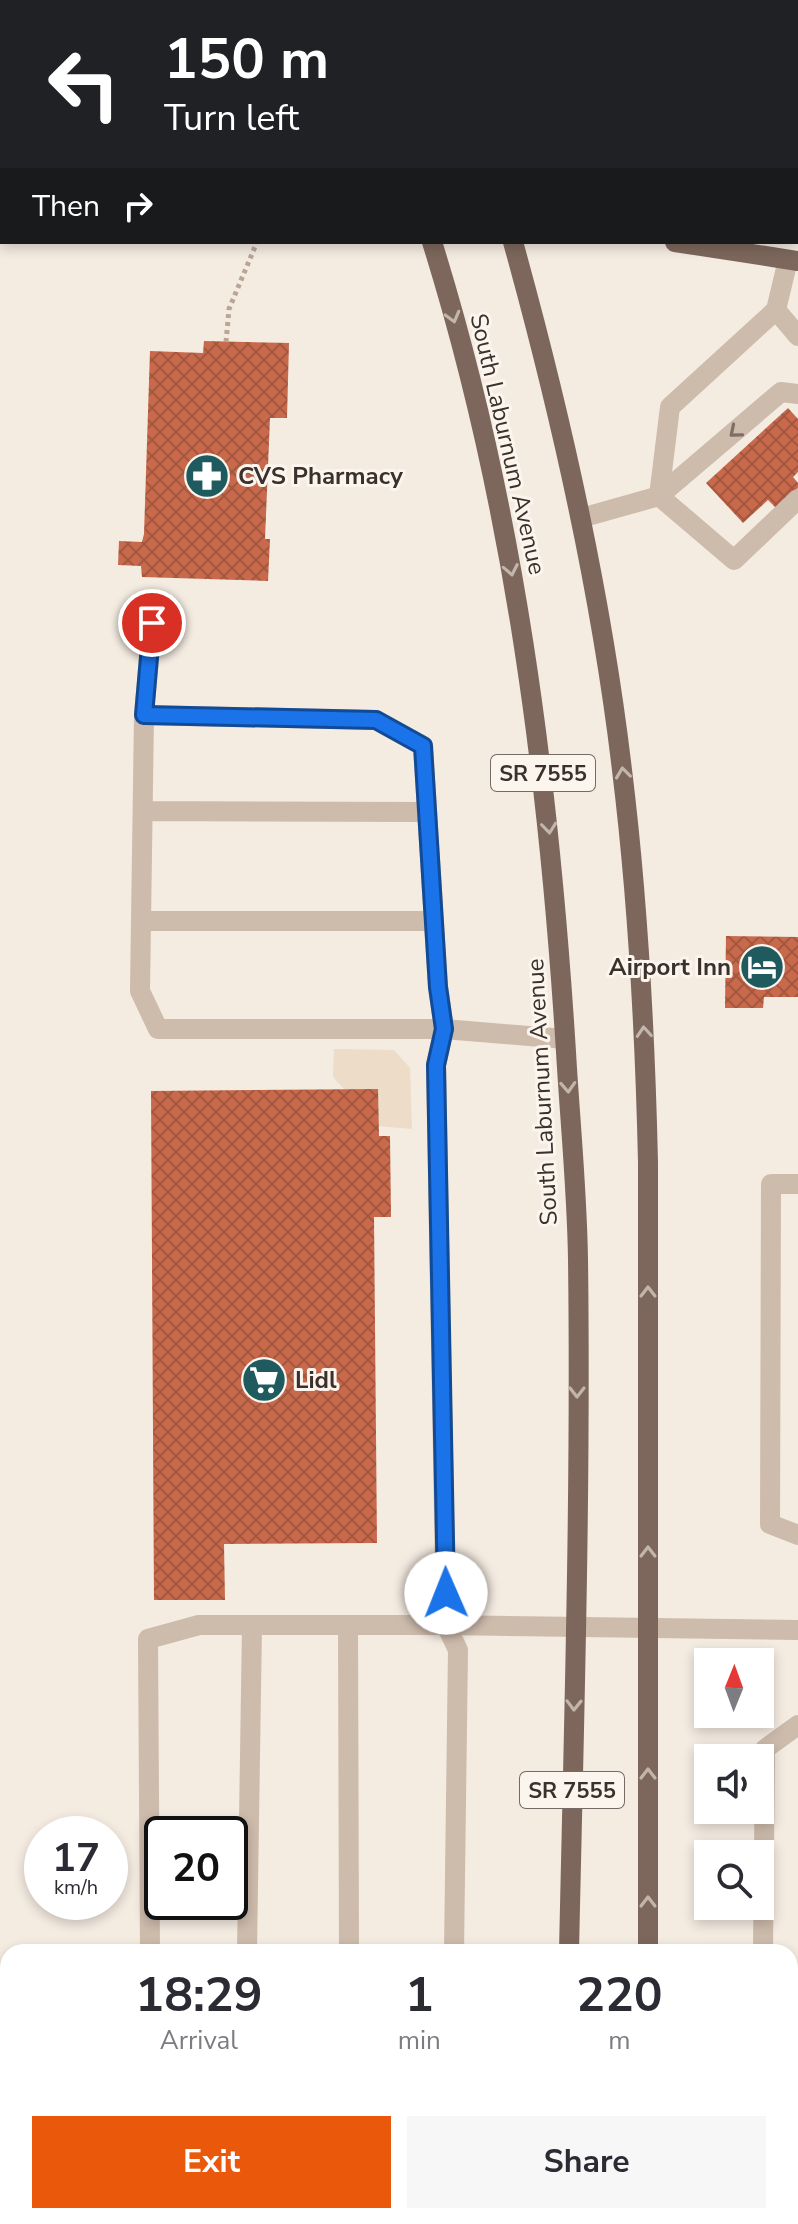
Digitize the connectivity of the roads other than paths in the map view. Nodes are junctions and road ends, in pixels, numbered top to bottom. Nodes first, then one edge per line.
1 (433, 244) edge
2 (513, 244) edge
3 (688, 244) edge
4 (793, 260) edge
5 (776, 310) junction
6 (798, 336) edge
7 (798, 394) edge
8 (659, 496) junction
9 (798, 499) edge
10 (581, 518) junction
11 (152, 623) dead end
12 (144, 715) junction
13 (143, 811) junction
14 (427, 812) junction
15 (141, 921) junction
16 (434, 921) junction
17 (444, 1029) junction
18 (565, 1039) junction
19 (798, 1184) edge
20 (798, 1535) edge
21 (252, 1625) junction
22 (348, 1625) junction
23 (446, 1625) junction
24 (575, 1627) junction
25 (648, 1630) junction
26 (798, 1630) edge
27 (798, 1725) edge
28 (150, 1944) edge
29 (247, 1944) edge
30 (349, 1944) edge
31 (454, 1944) edge
32 (569, 1944) edge
33 (648, 1944) edge
34 (763, 1944) edge

1 -> 18 main road, South Laburnum Avenue / SR 7555
2 - 10 main road, SR 7555
3 - 4 main road
4 - 5 street
5 - 6 street
5 - 8 street
7 -> 8 street
8 - 9 street
8 - 10 street
25 -> 10 main road, SR 7555
11 - 12 street
12 - 13 street
12 - 14 street
13 - 14 street
13 - 15 street
14 - 16 street
15 - 16 street
15 - 17 street
16 - 17 street
17 - 18 street
17 - 23 street
18 -> 24 main road, South Laburnum Avenue / SR 7555
19 - 20 street
21 - 22 street
21 - 28 street
21 - 29 street
22 - 23 street
22 - 30 street
23 - 24 street
23 - 31 street
24 - 25 street
24 -> 32 main road, South Laburnum Avenue / SR 7555
25 - 26 street
33 -> 25 main road, SR 7555
27 - 34 street

